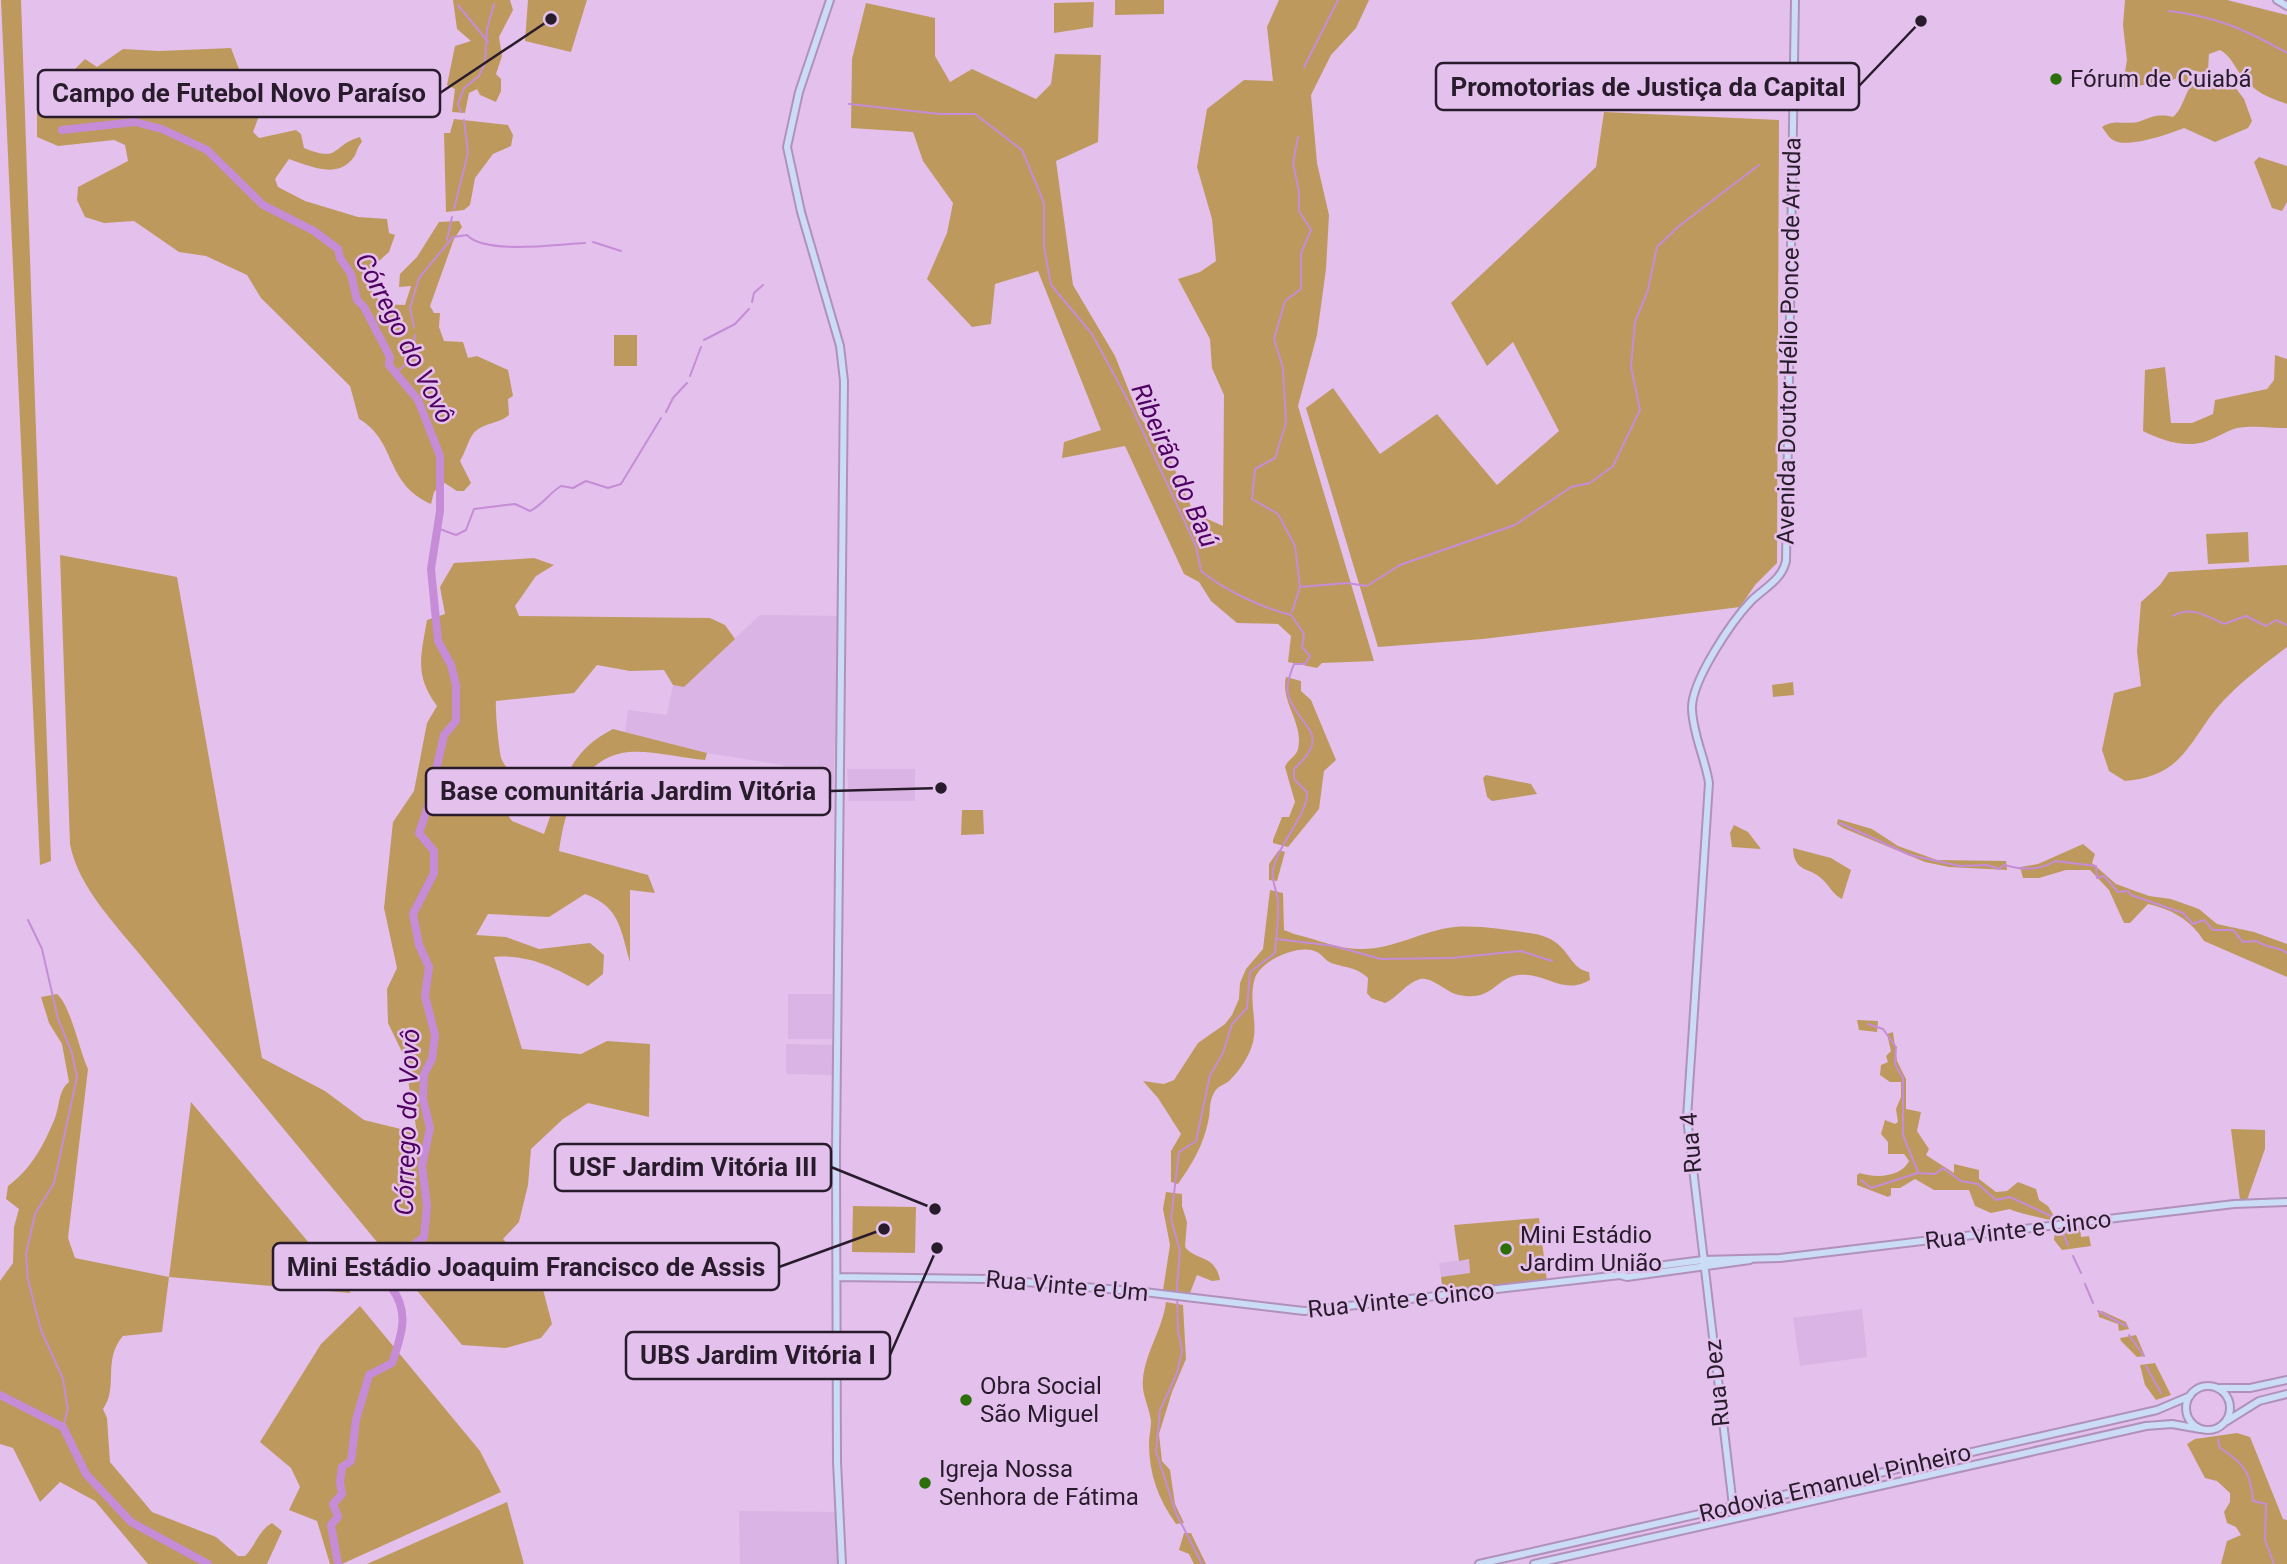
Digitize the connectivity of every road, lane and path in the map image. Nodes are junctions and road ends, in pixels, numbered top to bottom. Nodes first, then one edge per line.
1 (830, 0) edge
2 (1795, 0) edge
3 (2277, 0) edge
4 (2287, 6) edge
5 (1692, 1026) joint
6 (2287, 1202) edge
7 (1704, 1263) junction
8 (837, 1278) junction
9 (1183, 1296) joint
10 (2287, 1380) edge
11 (2212, 1387) junction
12 (2287, 1394) edge
13 (2190, 1396) junction
14 (2225, 1422) junction
15 (2200, 1429) junction
16 (1733, 1506) junction
17 (842, 1564) edge
18 (1479, 1564) edge
19 (1534, 1564) edge

1 - 8 main road
2 - 5 main road, Avenida Doutor Hélio Ponce de Arruda
3 - 4 main road
5 - 7 main road, Rua 4
6 - 7 main road, Rua Vinte e Cinco
7 - 9 main road, Rua Vinte e Cinco
7 - 16 main road, Rua Dez
8 - 9 main road, Rua Vinte e Um
8 - 17 main road
10 - 11 main road
11 - 13 main road
11 - 14 main road
12 - 14 main road
13 - 15 main road
13 - 16 main road, Rodovia Emanuel Pinheiro
14 - 15 main road
15 - 19 main road, Rodovia Emanuel Pinheiro
16 - 18 main road, Rodovia Emanuel Pinheiro

